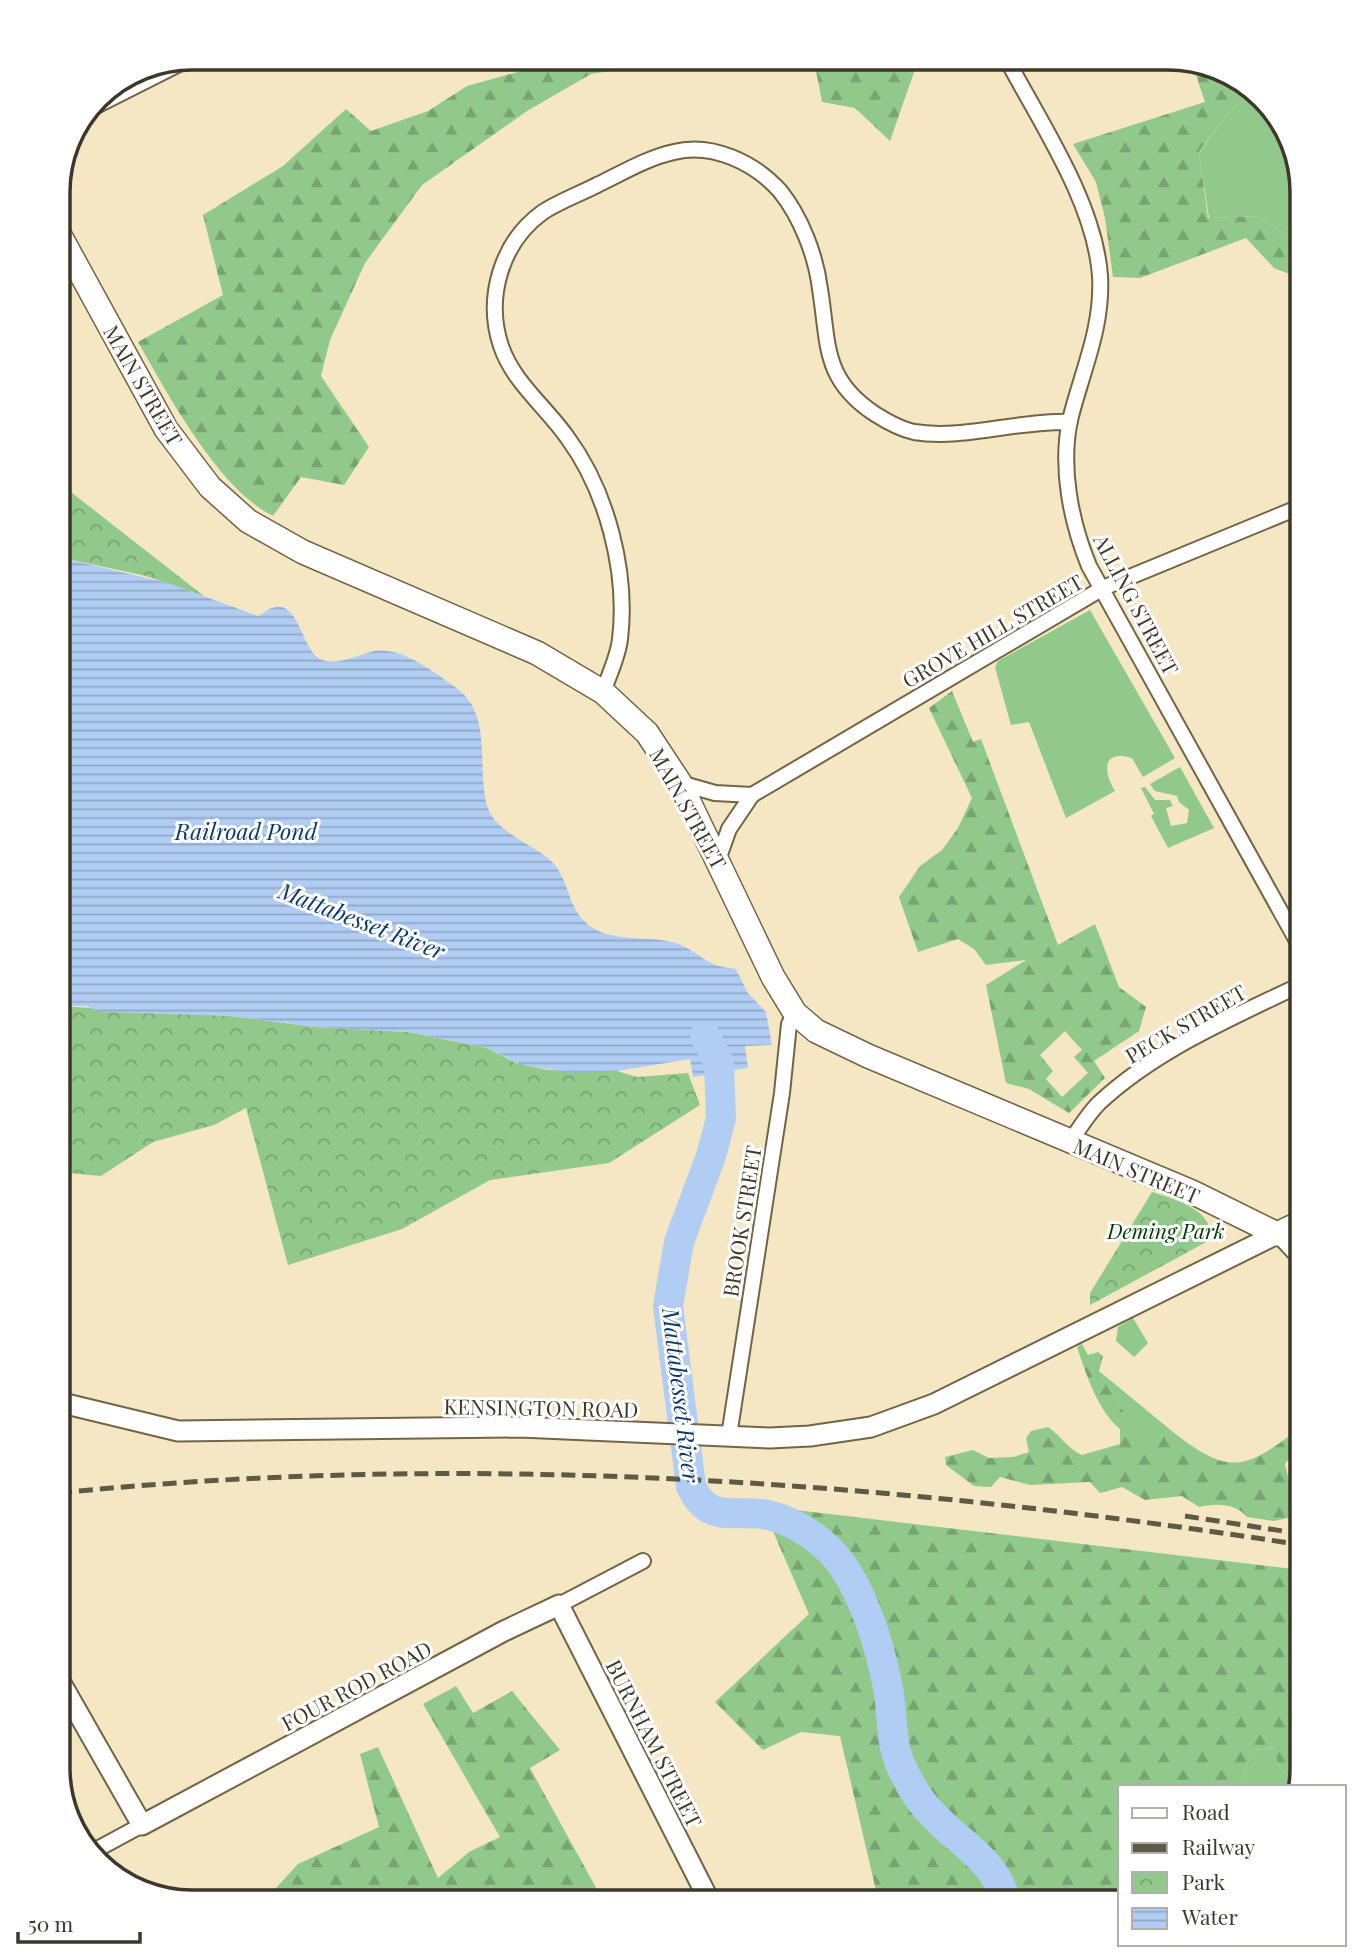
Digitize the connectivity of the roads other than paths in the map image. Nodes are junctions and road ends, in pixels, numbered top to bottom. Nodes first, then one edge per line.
1 (1012, 70) edge
2 (156, 76) edge
3 (121, 94) edge
4 (70, 254) edge
5 (1070, 422) junction
6 (1290, 511) edge
7 (1103, 589) junction
8 (603, 692) junction
9 (680, 783) junction
10 (752, 795) junction
11 (718, 859) junction
12 (1290, 928) edge
13 (1290, 990) edge
14 (795, 1013) junction
15 (1070, 1142) junction
16 (1290, 1228) edge
17 (1277, 1234) junction
18 (1290, 1238) edge
19 (1290, 1248) edge
20 (70, 1405) edge
21 (729, 1436) junction
22 (643, 1561) dead end
23 (559, 1605) junction
24 (70, 1699) edge
25 (142, 1825) junction
26 (100, 1848) edge
27 (704, 1890) edge

1 - 5 street, ALLING STREET
2 - 3 street
4 - 8 main road, MAIN STREET
5 - 7 street, ALLING STREET
5 - 8 street
6 - 7 street, GROVE HILL STREET
7 - 10 street, GROVE HILL STREET
7 - 12 street, ALLING STREET
8 - 9 main road, MAIN STREET
9 - 10 street
9 - 11 main road, MAIN STREET
10 - 11 street, GROVE HILL STREET
11 - 14 main road, MAIN STREET
13 - 15 street, PECK STREET
14 - 15 main road, MAIN STREET
14 - 21 street, BROOK STREET
15 - 17 main road, MAIN STREET
16 - 17 main road
17 - 18 street, MAIN STREET
17 - 19 street, MAIN STREET
17 - 21 street, KENSINGTON ROAD
20 - 21 street, KENSINGTON ROAD
22 - 23 street, FOUR ROD ROAD
23 - 25 street, FOUR ROD ROAD
23 - 27 street, BURNHAM STREET
24 - 25 street
25 - 26 street, FOUR ROD ROAD

